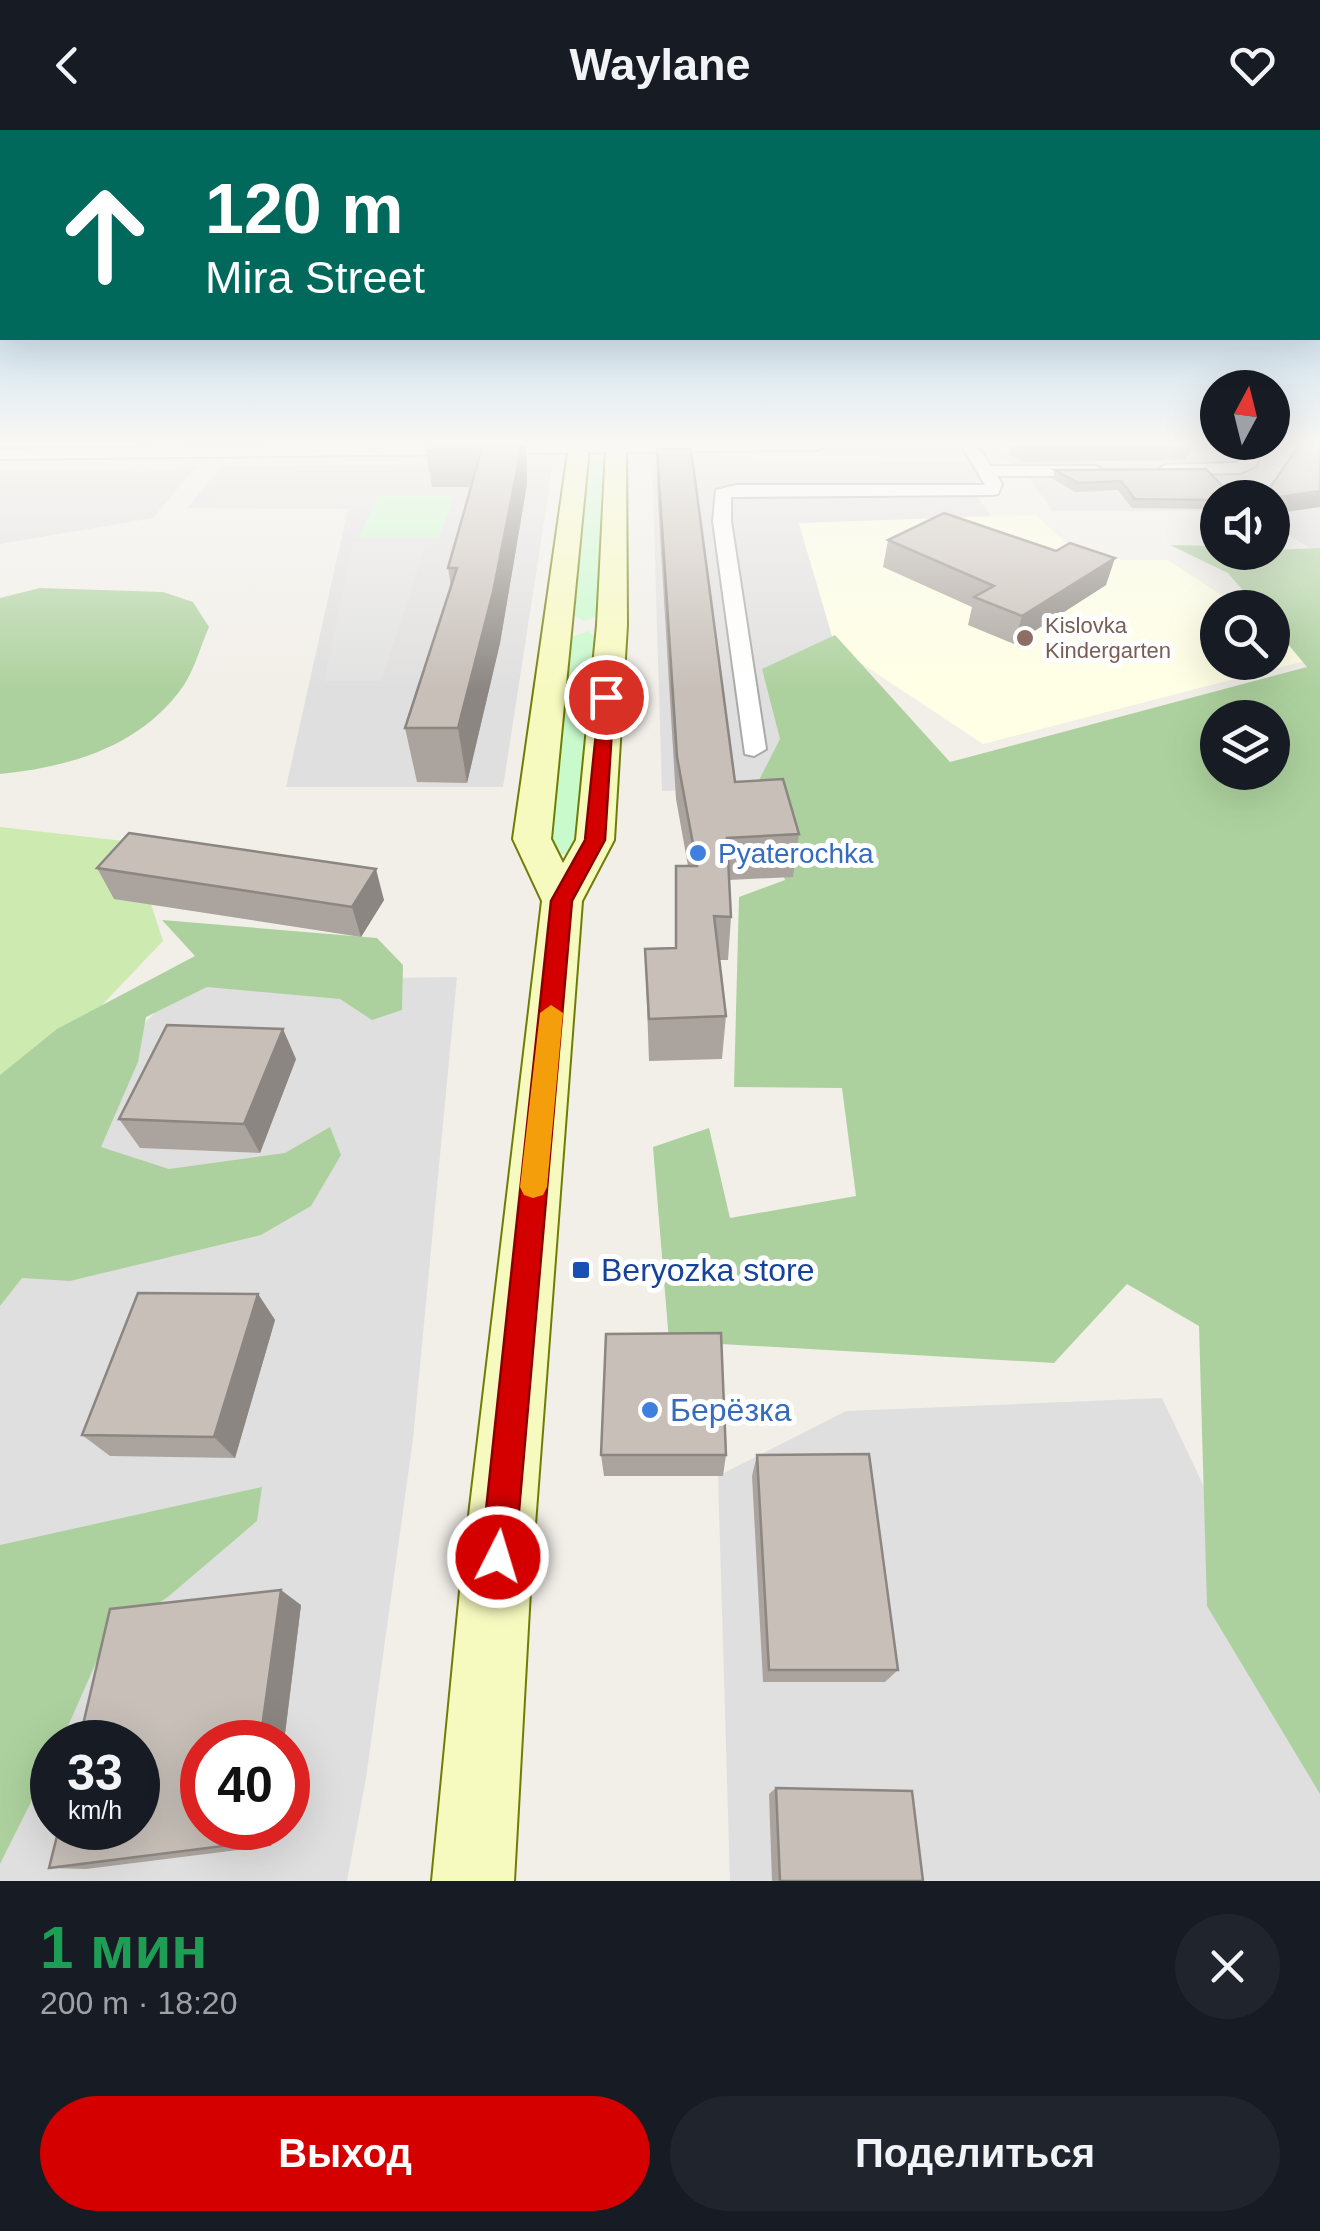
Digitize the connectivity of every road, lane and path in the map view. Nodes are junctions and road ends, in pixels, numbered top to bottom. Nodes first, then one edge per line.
1 (569, 527) edge
2 (615, 527) edge
3 (723, 527) edge
4 (558, 625) junction
5 (612, 625) junction
6 (754, 749) dead end
7 (562, 901) junction
8 (474, 1881) edge

1 - 4 street
2 - 5 street
3 - 6 street
4 - 5 street
4 - 7 street
5 - 7 street
7 - 8 street

